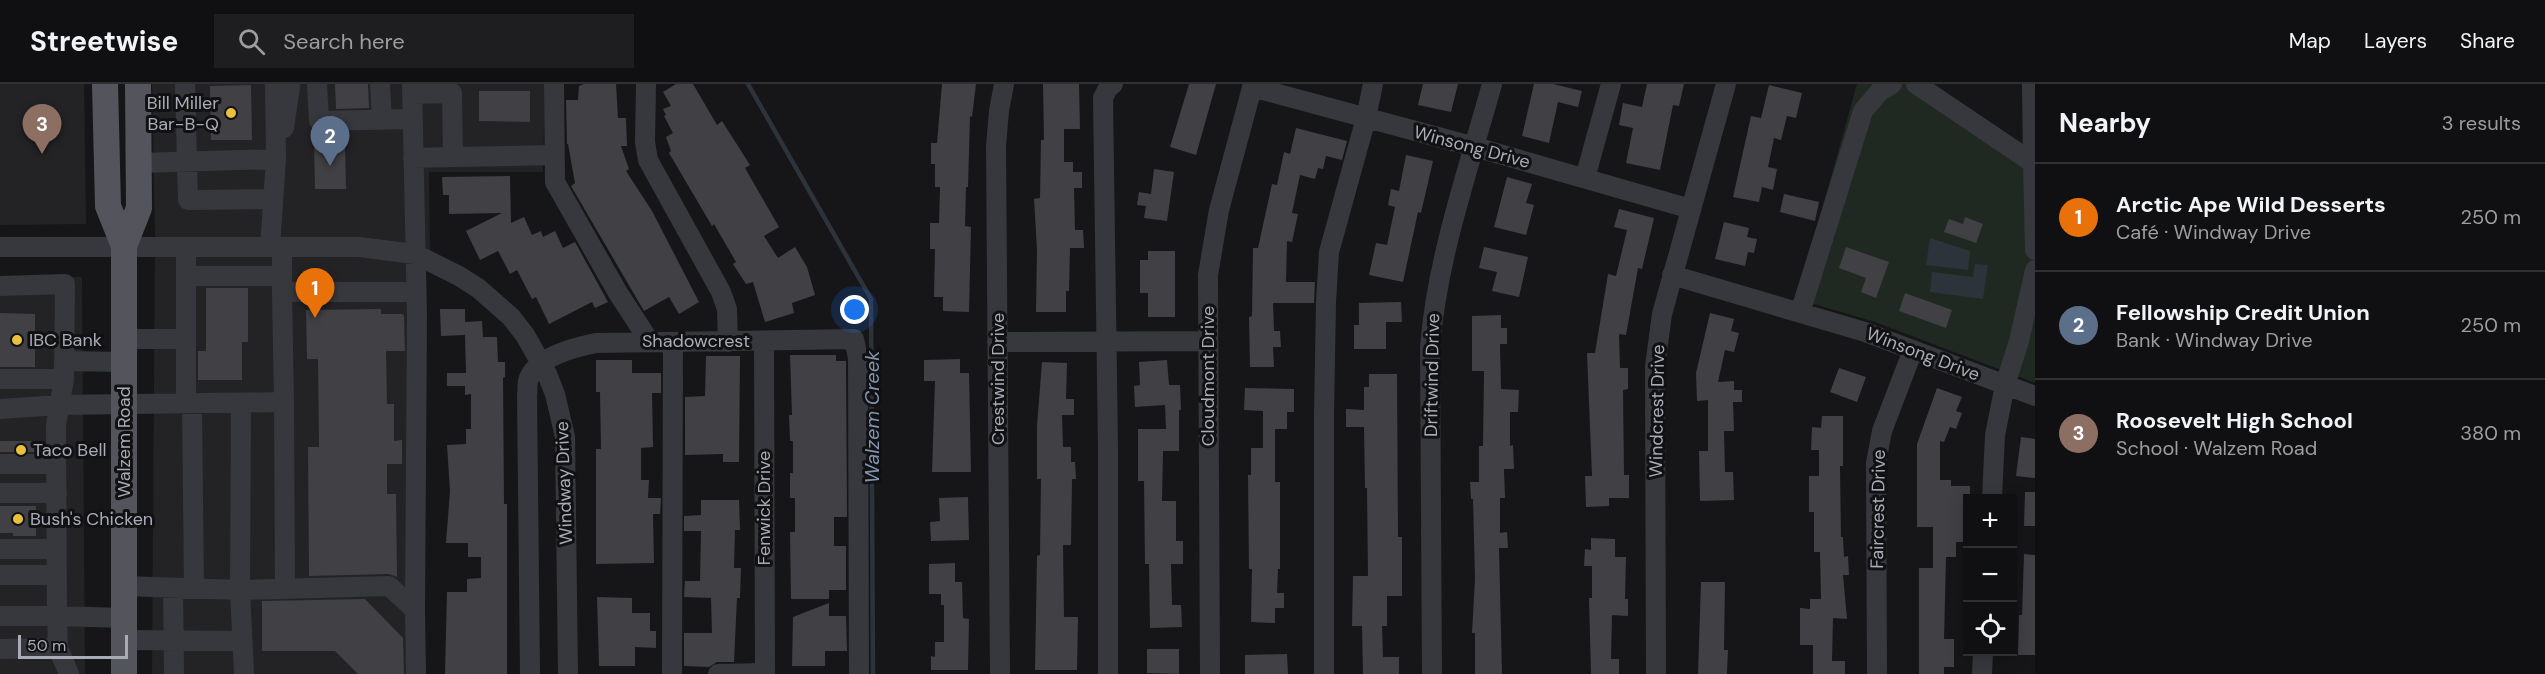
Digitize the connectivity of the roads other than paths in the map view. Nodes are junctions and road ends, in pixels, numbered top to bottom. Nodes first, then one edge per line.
1 (105, 84) edge
2 (138, 84) edge
3 (185, 84) edge
4 (275, 84) edge
5 (287, 84) edge
6 (318, 84) edge
7 (380, 84) edge
8 (554, 84) edge
9 (646, 84) edge
10 (1004, 84) edge
11 (1113, 84) edge
12 (1372, 84) edge
13 (1492, 84) edge
14 (1611, 84) edge
15 (1726, 84) edge
16 (1892, 84) edge
17 (1916, 84) edge
18 (2032, 84) edge
19 (1252, 86) edge
20 (412, 89) edge
21 (1366, 118) junction
22 (412, 119) junction
23 (382, 120) junction
24 (1474, 147) junction
25 (555, 155) junction
26 (453, 157) junction
27 (413, 158) junction
28 (276, 159) junction
29 (186, 161) junction
30 (139, 163) junction
31 (2033, 163) junction
32 (1585, 178) junction
33 (272, 200) junction
34 (1691, 209) junction
35 (124, 246) junction
36 (0, 247) edge
37 (276, 247) junction
38 (186, 248) junction
39 (2035, 250) edge
40 (415, 254) junction
41 (2035, 270) edge
42 (1672, 275) junction
43 (186, 276) junction
44 (282, 284) junction
45 (0, 286) edge
46 (416, 292) junction
47 (1800, 313) junction
48 (186, 339) junction
49 (764, 341) junction
50 (1208, 341) junction
51 (650, 342) junction
52 (673, 342) junction
53 (728, 342) junction
54 (997, 342) junction
55 (1105, 342) junction
56 (124, 350) junction
57 (1913, 350) junction
58 (542, 363) junction
59 (64, 370) junction
60 (0, 379) edge
61 (2005, 385) junction
62 (2035, 396) edge
63 (284, 402) junction
64 (241, 403) junction
65 (124, 404) junction
66 (189, 404) junction
67 (59, 405) junction
68 (0, 409) edge
69 (0, 464) edge
70 (56, 464) junction
71 (0, 492) edge
72 (57, 493) junction
73 (1992, 494) edge
74 (0, 549) edge
75 (57, 549) junction
76 (0, 575) edge
77 (57, 575) junction
78 (124, 586) junction
79 (173, 588) junction
80 (194, 589) junction
81 (285, 589) junction
82 (240, 590) junction
83 (415, 610) junction
84 (0, 616) edge
85 (57, 616) junction
86 (124, 629) junction
87 (174, 640) junction
88 (242, 641) junction
89 (58, 648) junction
90 (0, 649) edge
91 (1983, 656) edge
92 (69, 674) edge
93 (124, 674) edge
94 (174, 674) edge
95 (243, 674) edge
96 (416, 674) edge
97 (530, 674) edge
98 (568, 674) edge
99 (672, 674) edge
100 (718, 674) edge
101 (765, 674) edge
102 (859, 674) edge
103 (1000, 674) edge
104 (1108, 674) edge
105 (1210, 674) edge
106 (1324, 674) edge
107 (1432, 674) edge
108 (1656, 674) edge
109 (1877, 674) edge
110 (1982, 674) edge

1 - 35 main road, Walzem Road
2 - 30 main road, Walzem Road
3 - 29 street
4 - 28 street
5 - 28 street
6 - 23 street
7 - 23 street
8 - 25 street
9 - 53 street
10 - 54 street, Crestwind Drive
11 - 55 street
12 - 21 street
13 - 24 street, Driftwind Drive
14 - 32 street
15 - 34 street, Windcrest Drive
16 - 47 street
17 - 31 street
18 - 31 street
19 - 21 street, Winsong Drive
19 - 50 street, Cloudmont Drive
20 - 22 street
20 - 26 street
21 - 24 street, Winsong Drive
21 - 106 street
22 - 23 street
22 - 27 street
24 - 32 street, Winsong Drive
24 - 107 street, Driftwind Drive
25 - 26 street
25 - 51 street
26 - 27 street
27 - 40 street
28 - 29 street
28 - 33 street
29 - 30 street
29 - 33 street
30 - 35 main road, Walzem Road
31 - 39 street
32 - 34 street, Winsong Drive
33 - 37 street
34 - 42 street, Windcrest Drive
35 - 36 street, Windway Drive
35 - 38 street, Windway Drive
35 - 56 main road, Walzem Road
37 - 38 street, Windway Drive
37 - 40 street, Windway Drive
37 - 44 street
38 - 43 street
40 - 46 street
40 - 58 street, Windway Drive
41 - 61 street
42 - 47 street, Winsong Drive
42 - 108 street, Windcrest Drive
43 - 44 street
43 - 48 street
44 - 46 street
44 - 63 street
45 - 59 street
46 - 83 street
47 - 57 street, Winsong Drive
48 - 56 street
48 - 66 street
49 - 53 street, Shadowcrest
49 - 101 street, Fenwick Drive
49 - 102 street, Shadowcrest
50 - 55 street
50 - 105 street, Cloudmont Drive
51 - 52 street, Shadowcrest
51 - 58 street, Shadowcrest
52 - 53 street, Shadowcrest
52 - 99 street
54 - 55 street
54 - 103 street, Crestwind Drive
55 - 104 street
56 - 59 street
56 - 65 main road, Walzem Road
57 - 61 street, Winsong Drive
57 - 109 street, Faircrest Drive
58 - 97 street
58 - 98 street, Windway Drive
59 - 60 street
59 - 67 street
61 - 62 street, Winsong Drive
61 - 73 street
63 - 64 street
63 - 81 street
64 - 66 street
64 - 82 street
65 - 66 street
65 - 67 street
65 - 78 main road, Walzem Road
66 - 80 street
67 - 68 street
67 - 70 street
69 - 70 street
70 - 72 street
71 - 72 street
72 - 75 street
74 - 75 street
75 - 77 street
76 - 77 street
77 - 85 street
78 - 79 street
78 - 86 main road, Walzem Road
79 - 80 street
79 - 87 street
80 - 82 street
81 - 82 street
81 - 83 street
82 - 88 street
83 - 96 street
84 - 85 street
85 - 86 street
85 - 89 street
86 - 87 street
86 - 93 main road, Walzem Road
87 - 88 street
87 - 94 street
88 - 95 street
89 - 90 street
89 - 92 street
91 - 110 street
100 - 101 street

